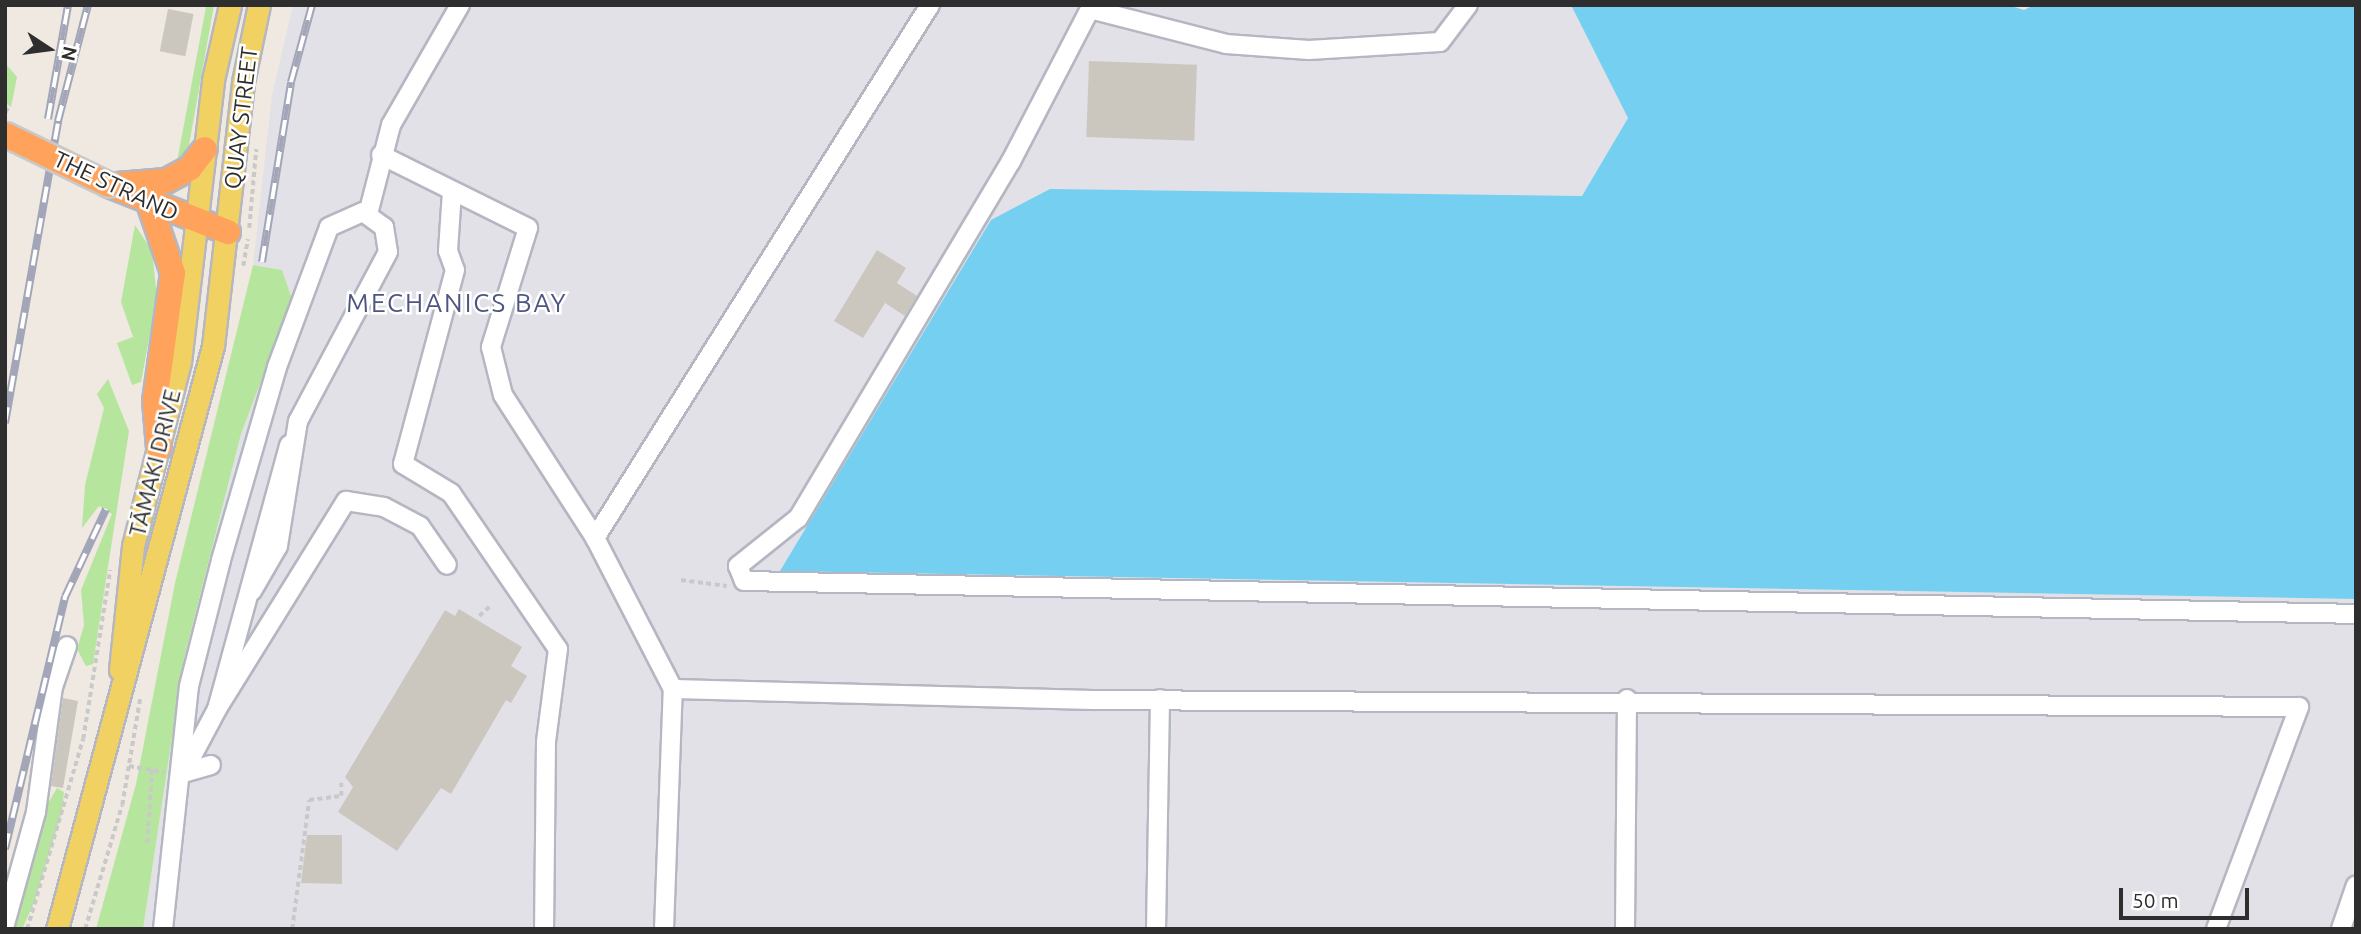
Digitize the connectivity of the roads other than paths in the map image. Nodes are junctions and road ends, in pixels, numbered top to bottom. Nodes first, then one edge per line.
1 (230, 5) edge
2 (259, 5) edge
3 (460, 5) edge
4 (930, 5) edge
5 (1468, 5) edge
6 (1091, 7) edge
7 (7, 122) edge
8 (205, 149) junction
9 (381, 155) junction
10 (452, 191) junction
11 (146, 196) junction
12 (368, 214) junction
13 (199, 223) junction
14 (238, 238) junction
15 (159, 448) junction
16 (595, 538) junction
17 (447, 565) dead end
18 (2356, 614) edge
19 (67, 646) dead end
20 (673, 689) junction
21 (1627, 698) junction
22 (1160, 699) junction
23 (119, 704) junction
24 (217, 709) junction
25 (211, 765) dead end
26 (183, 773) junction
27 (2356, 885) edge
28 (5, 924) edge
29 (57, 929) edge
30 (163, 929) edge
31 (544, 929) edge
32 (664, 929) edge
33 (1156, 929) edge
34 (1625, 929) edge
35 (2216, 929) edge
36 (2341, 929) edge

1 - 8 main road, QUAY STREET
2 - 14 main road, QUAY STREET
3 - 9 street
4 - 16 street
5 - 6 street
6 - 18 street
7 - 11 highway, THE STRAND, bridge
8 - 11 highway
8 - 13 main road, QUAY STREET
9 - 10 street
9 - 12 street
10 - 16 street
10 - 31 street
11 - 13 highway, THE STRAND
11 - 15 highway
12 - 24 street
12 - 26 street
13 - 14 highway, THE STRAND
13 - 15 main road, TĀMAKI DRIVE
14 - 23 main road, TĀMAKI DRIVE
15 - 23 main road, TĀMAKI DRIVE
16 - 20 street
17 - 24 street
19 - 28 street
20 - 22 street
20 - 32 street
21 - 22 street
21 - 34 street
21 - 35 street
22 - 33 street
23 - 29 main road, TĀMAKI DRIVE
24 - 26 street
25 - 26 street
26 - 30 street
27 - 36 street

